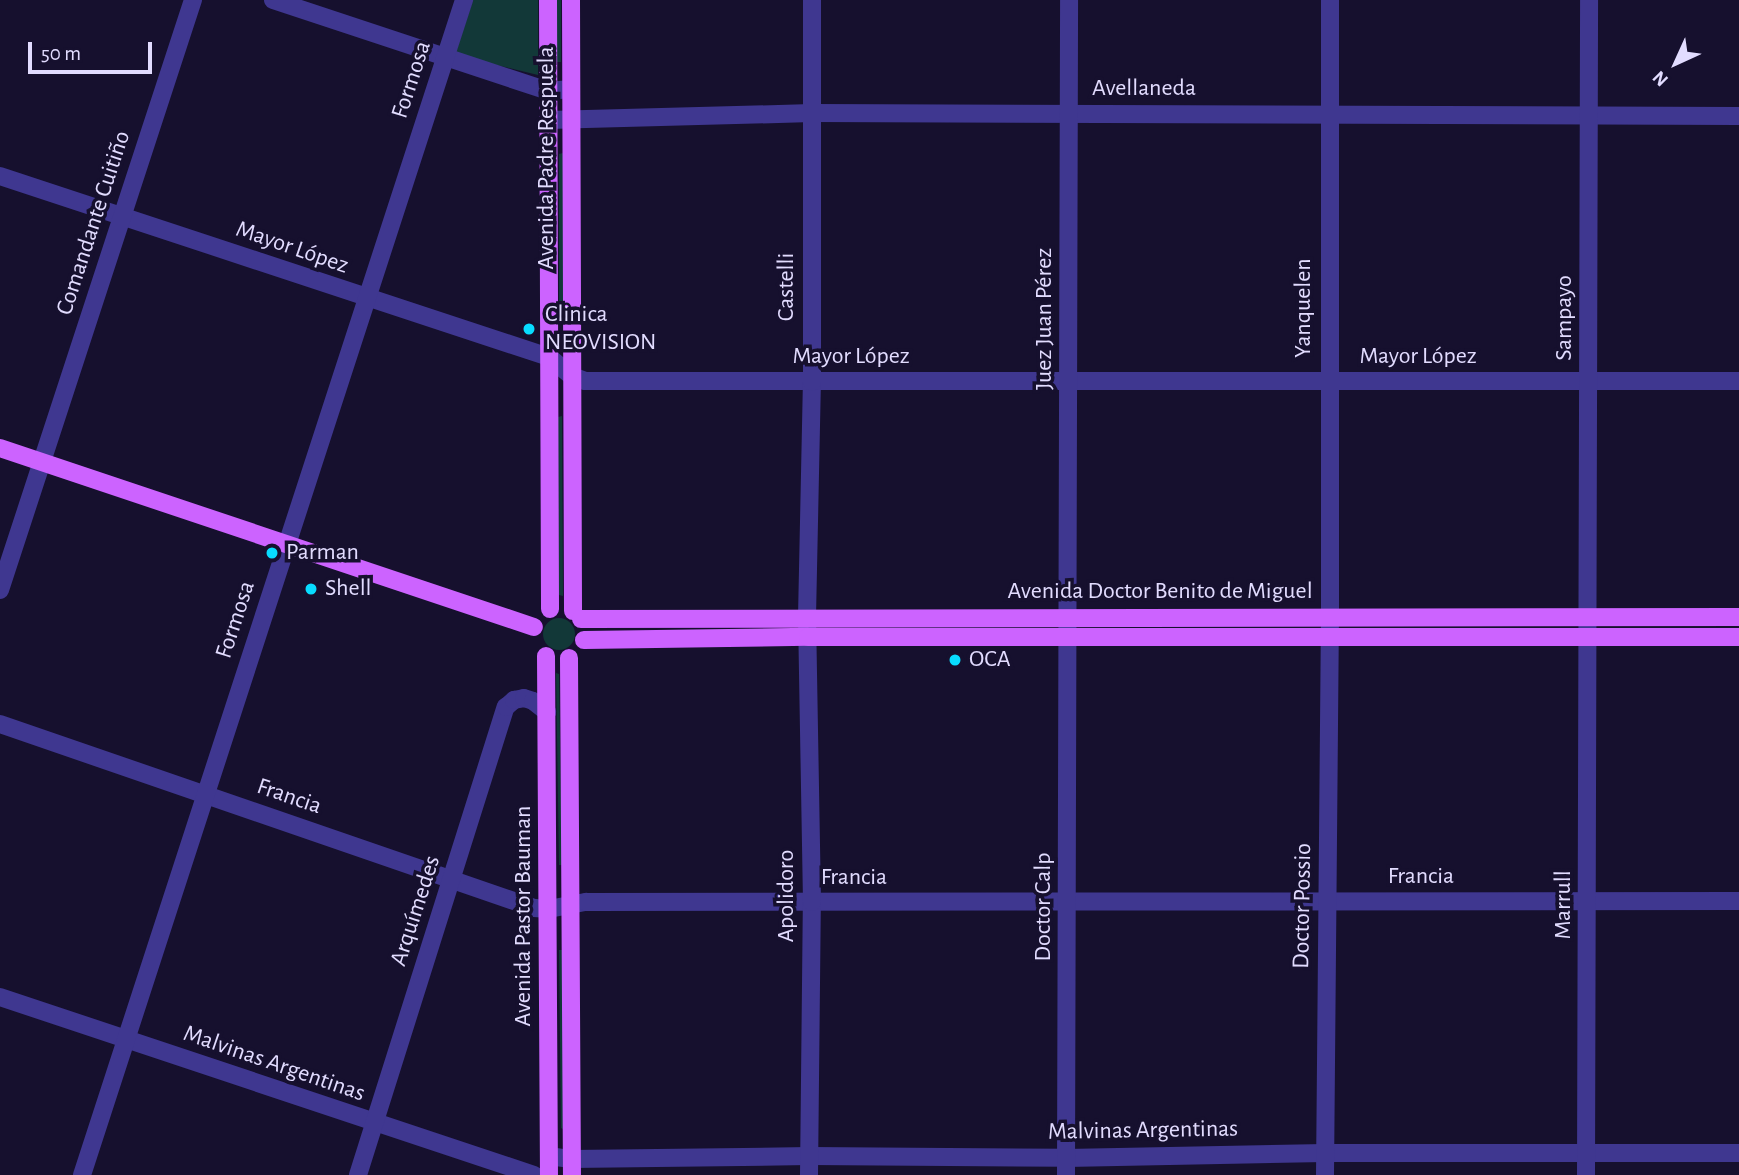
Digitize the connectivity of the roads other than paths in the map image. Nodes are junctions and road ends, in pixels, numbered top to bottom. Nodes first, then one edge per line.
1 (193, 0) edge
2 (273, 0) edge
3 (464, 0) edge
4 (548, 0) edge
5 (571, 0) edge
6 (812, 0) edge
7 (1069, 0) edge
8 (1329, 0) edge
9 (1589, 0) edge
10 (445, 58) junction
11 (570, 89) junction
12 (548, 91) junction
13 (812, 113) junction
14 (1069, 114) junction
15 (1329, 114) junction
16 (1589, 115) junction
17 (1739, 116) edge
18 (571, 119) junction
19 (549, 120) junction
20 (0, 176) edge
21 (121, 216) junction
22 (366, 299) junction
23 (549, 356) junction
24 (572, 376) junction
25 (1329, 381) junction
26 (1589, 381) junction
27 (1739, 381) edge
28 (812, 382) junction
29 (1069, 382) junction
30 (0, 448) edge
31 (42, 462) junction
32 (286, 544) junction
33 (0, 590) edge
34 (550, 609) junction
35 (577, 615) junction
36 (1330, 616) junction
37 (807, 617) junction
38 (1069, 617) junction
39 (1588, 617) junction
40 (1739, 617) edge
41 (534, 627) junction
42 (1588, 636) junction
43 (808, 637) junction
44 (1739, 637) edge
45 (1330, 638) junction
46 (1069, 639) junction
47 (584, 640) junction
48 (546, 656) junction
49 (569, 658) junction
50 (547, 712) junction
51 (0, 724) edge
52 (205, 794) junction
53 (452, 879) junction
54 (1589, 901) junction
55 (1739, 901) edge
56 (812, 902) junction
57 (1069, 902) junction
58 (1328, 902) junction
59 (572, 904) junction
60 (549, 909) junction
61 (0, 997) edge
62 (126, 1040) junction
63 (374, 1124) junction
64 (1325, 1153) junction
65 (1586, 1153) junction
66 (1739, 1153) edge
67 (549, 1156) junction
68 (809, 1156) junction
69 (1066, 1166) edge
70 (572, 1167) edge
71 (82, 1175) edge
72 (358, 1175) edge
73 (534, 1175) edge
74 (549, 1175) edge
75 (809, 1175) edge
76 (1325, 1175) edge
77 (1586, 1175) edge

1 - 21 street, Comandante Cuitiño
2 - 10 street
3 - 10 street, Formosa
4 - 12 main road, Avenida Padre Respuela
5 - 11 main road, Avenida Padre Respuela
6 - 13 street, Castelli
7 - 14 street, Juez Juan Pérez
8 - 15 street, Yanquelen
9 - 16 street, Sampayo
10 - 12 street
10 - 22 street, Formosa
11 - 12 street
11 - 18 main road, Avenida Padre Respuela
12 - 19 main road, Avenida Padre Respuela
13 - 14 street, Avellaneda
13 - 18 street, Avellaneda
13 - 28 street, Castelli
14 - 15 street, Avellaneda
14 - 29 street, Juez Juan Pérez
15 - 16 street, Avellaneda
15 - 25 street, Yanquelen
16 - 17 street, Avellaneda
16 - 26 street, Sampayo
18 - 19 street, Avellaneda
18 - 24 main road, Avenida Padre Respuela
19 - 23 main road, Avenida Padre Respuela
20 - 21 street, Mayor López
21 - 22 street, Mayor López
21 - 31 street, Comandante Cuitiño
22 - 23 street, Mayor López
22 - 32 street, Formosa
23 - 24 street, Mayor López
23 - 34 main road, Avenida Padre Respuela
24 - 28 street, Mayor López
24 - 35 main road, Avenida Padre Respuela
25 - 26 street, Mayor López
25 - 29 street, Mayor López
25 - 36 street, Yanquelen
26 - 27 street, Mayor López
26 - 39 street, Sampayo
28 - 29 street, Mayor López
28 - 37 street, Castelli
29 - 38 street, Juez Juan Pérez
30 - 31 main road
31 - 32 main road
31 - 33 street, Comandante Cuitiño
32 - 41 main road
32 - 52 street, Formosa
34 - 35 main road
34 - 41 main road
35 - 37 main road, Avenida Doctor Benito de Miguel
35 - 47 main road
36 - 38 main road, Avenida Doctor Benito de Miguel
36 - 39 main road, Avenida Doctor Benito de Miguel
36 - 45 street, Yanquelen
37 - 38 main road, Avenida Doctor Benito de Miguel
37 - 43 street, Apolidoro
38 - 46 street, Juez Juan Pérez
39 - 40 main road, Avenida Doctor Benito de Miguel
39 - 42 street, Sampayo
41 - 48 main road
42 - 44 main road, Avenida Doctor Benito de Miguel
42 - 45 main road, Avenida Doctor Benito de Miguel
42 - 54 street, Marrull
43 - 46 main road, Avenida Doctor Benito de Miguel
43 - 47 main road, Avenida Doctor Benito de Miguel
43 - 56 street, Apolidoro
45 - 46 main road, Avenida Doctor Benito de Miguel
45 - 58 street, Doctor Possio
46 - 57 street, Doctor Calp
47 - 49 main road
48 - 49 main road
48 - 50 main road, Avenida Pastor Bauman
49 - 59 main road, Avenida Pastor Bauman
50 - 53 street, Arquímedes
50 - 60 main road, Avenida Pastor Bauman
51 - 52 street, Francia
52 - 53 street, Francia
52 - 62 street, Formosa
53 - 60 street, Francia
53 - 63 street, Arquímedes
54 - 55 street, Francia
54 - 58 street, Francia
54 - 65 street, Marrull
56 - 57 street, Francia
56 - 59 street, Francia
56 - 68 street, Apolidoro
57 - 58 street, Francia
57 - 69 street, Doctor Calp
58 - 64 street, Doctor Possio
59 - 60 street, Francia
59 - 70 main road, Avenida Pastor Bauman
60 - 67 main road, Avenida Pastor Bauman
61 - 62 street, Malvinas Argentinas
62 - 63 street, Malvinas Argentinas
62 - 71 street, Formosa
63 - 72 street, Arquímedes
63 - 73 street, Malvinas Argentinas
64 - 65 street, Malvinas Argentinas
64 - 69 street, Malvinas Argentinas
64 - 76 street, Doctor Possio
65 - 66 street, Malvinas Argentinas
65 - 77 street, Marrull
67 - 70 street, Malvinas Argentinas
67 - 74 main road, Avenida Pastor Bauman
68 - 69 street, Malvinas Argentinas
68 - 70 street, Malvinas Argentinas
68 - 75 street, Apolidoro

